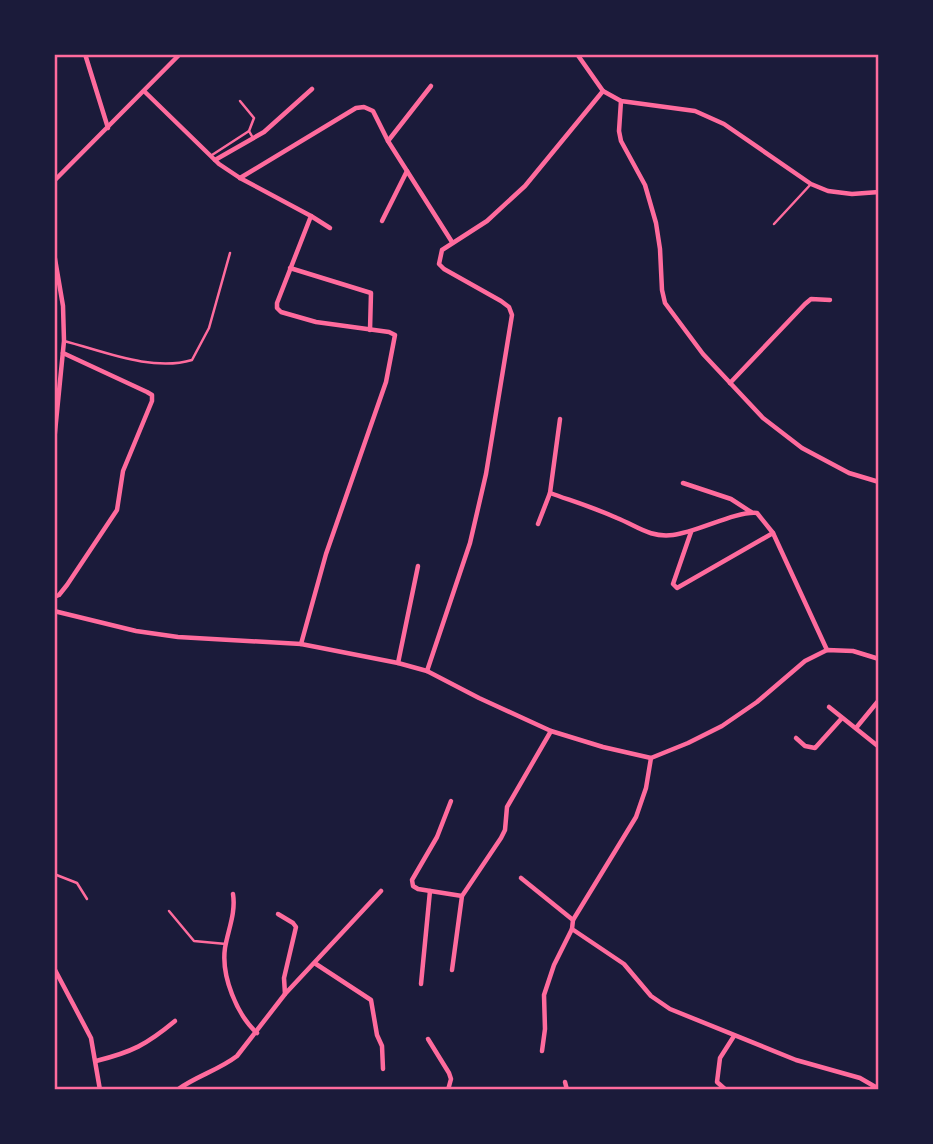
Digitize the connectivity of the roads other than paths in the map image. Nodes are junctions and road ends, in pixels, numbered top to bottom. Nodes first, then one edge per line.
1 (85, 54) edge
2 (180, 54) edge
3 (577, 54) edge
4 (587, 54) edge
5 (584, 62) junction
6 (431, 86) dead end
7 (312, 89) dead end
8 (603, 91) junction
9 (145, 92) junction
10 (621, 100) junction
11 (240, 101) dead end
12 (107, 128) junction
13 (248, 131) junction
14 (253, 138) junction
15 (388, 141) junction
16 (213, 158) junction
17 (408, 170) junction
18 (240, 178) junction
19 (54, 181) edge
20 (811, 184) junction
21 (879, 192) edge
22 (311, 216) junction
23 (382, 221) dead end
24 (774, 224) dead end
25 (330, 228) dead end
26 (452, 243) junction
27 (54, 253) edge
28 (230, 253) dead end
29 (290, 268) junction
30 (830, 300) dead end
31 (54, 318) edge
32 (63, 320) junction
33 (370, 330) junction
34 (64, 341) junction
35 (63, 353) junction
36 (730, 383) junction
37 (56, 419) edge
38 (561, 419) dead end
39 (54, 442) edge
40 (879, 482) edge
41 (683, 483) dead end
42 (550, 493) junction
43 (751, 513) junction
44 (538, 524) dead end
45 (692, 531) junction
46 (773, 533) junction
47 (418, 566) dead end
48 (54, 597) edge
49 (54, 611) edge
50 (301, 644) junction
51 (827, 650) junction
52 (879, 659) edge
53 (398, 663) junction
54 (427, 671) junction
55 (879, 700) edge
56 (828, 708) dead end
57 (842, 718) junction
58 (856, 728) junction
59 (551, 731) junction
60 (796, 738) dead end
61 (879, 747) edge
62 (651, 758) junction
63 (451, 801) dead end
64 (54, 874) edge
65 (521, 878) dead end
66 (381, 891) dead end
67 (430, 891) junction
68 (233, 894) dead end
69 (462, 896) junction
70 (87, 899) dead end
71 (169, 911) dead end
72 (278, 914) dead end
73 (573, 920) junction
74 (572, 929) junction
75 (226, 944) junction
76 (316, 964) junction
77 (54, 968) edge
78 (452, 970) dead end
79 (421, 984) dead end
80 (285, 994) junction
81 (175, 1021) dead end
82 (257, 1033) junction
83 (734, 1036) junction
84 (428, 1038) dead end
85 (542, 1051) dead end
86 (96, 1061) junction
87 (383, 1069) dead end
88 (565, 1082) dead end
89 (879, 1088) edge
90 (100, 1090) edge
91 (177, 1090) edge
92 (448, 1090) edge
93 (567, 1090) edge
94 (726, 1090) edge

1 - 12 street
2 - 9 street
3 - 5 street
4 - 5 street
5 - 8 street
6 - 15 street
7 - 14 street
8 - 10 street
8 - 26 street
9 - 12 street
9 - 16 street
10 - 20 street
10 - 36 street
11 - 13 lane
12 - 19 street
13 - 14 lane
13 - 16 lane
14 - 16 street
15 - 17 street
15 - 18 street
16 - 18 street
17 - 23 street
17 - 26 street
18 - 22 street
20 - 21 street
20 - 24 lane
22 - 25 street
22 - 29 street
26 - 54 street
27 - 32 street
28 - 34 lane
29 - 33 street
29 - 33 street
30 - 36 street
31 - 32 street
32 - 34 street
33 - 50 street
34 - 35 street
35 - 37 street
35 - 48 street
36 - 40 street
37 - 39 street
38 - 42 street
41 - 43 street
42 - 44 street
42 - 45 street
43 - 45 street
43 - 46 street
45 - 46 street
46 - 51 street
47 - 53 street
49 - 50 street
50 - 53 street
51 - 52 street
51 - 62 street
53 - 54 street
54 - 59 street
55 - 58 street
56 - 57 street
57 - 58 street
57 - 60 street
58 - 61 street
59 - 62 street
59 - 69 street
62 - 73 street
63 - 67 street
64 - 70 lane
65 - 73 street
66 - 76 street
67 - 69 street
67 - 79 street
68 - 75 street
69 - 78 street
71 - 75 lane
72 - 80 street
73 - 74 street
74 - 83 street
74 - 85 street
75 - 82 street
76 - 80 street
76 - 87 street
77 - 86 street
80 - 82 street
81 - 86 street
82 - 91 street
83 - 89 street
83 - 94 street
84 - 92 street
86 - 90 street
88 - 93 street

